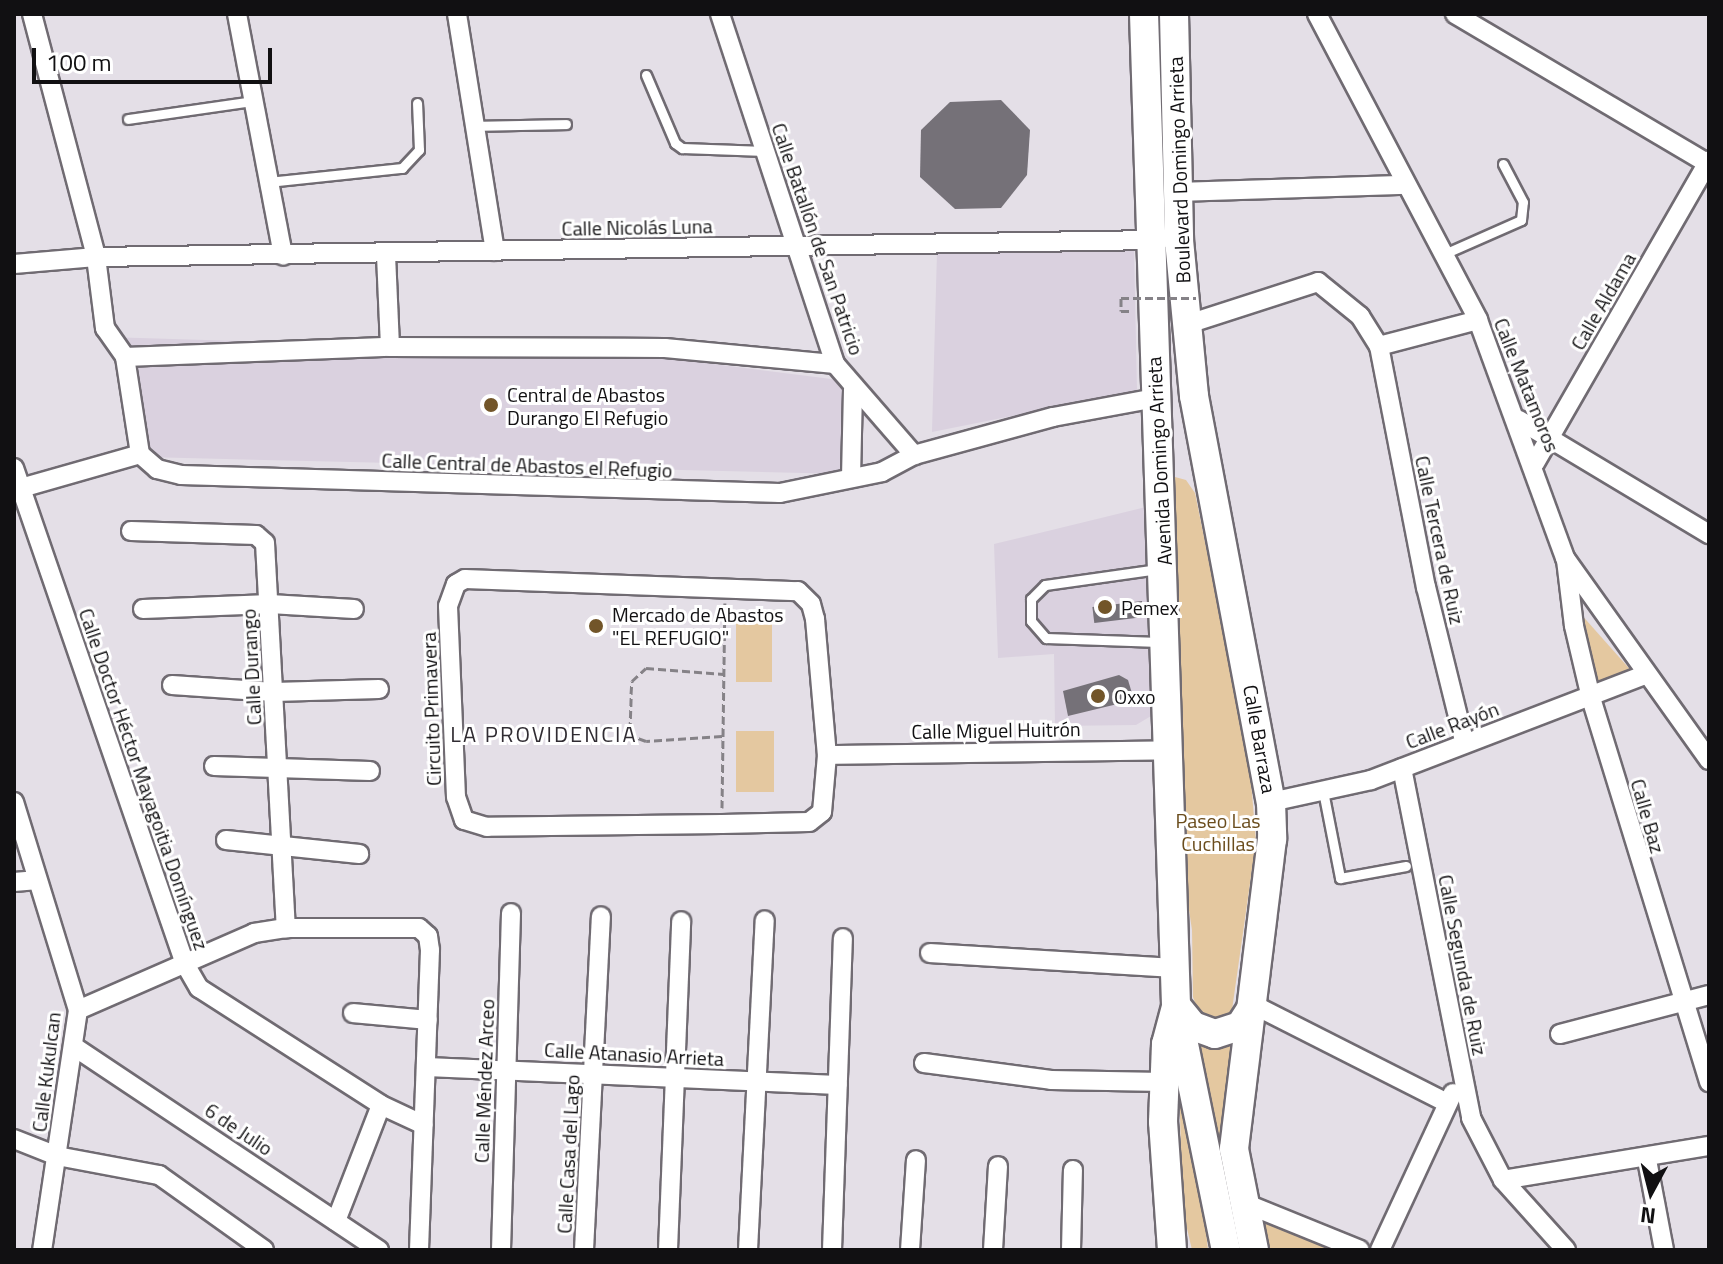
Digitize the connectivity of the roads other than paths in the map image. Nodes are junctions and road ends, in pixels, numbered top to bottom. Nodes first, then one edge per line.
1 (32, 14) edge
2 (237, 14) edge
3 (457, 14) edge
4 (720, 14) edge
5 (1144, 14) edge
6 (1174, 14) edge
7 (1317, 14) edge
8 (1455, 14) edge
9 (646, 75) dead end
10 (253, 101) junction
11 (417, 103) dead end
12 (128, 119) dead end
13 (566, 124) dead end
14 (474, 126) junction
15 (765, 151) junction
16 (1709, 162) edge
17 (1503, 164) dead end
18 (268, 182) junction
19 (1406, 185) junction
20 (1178, 192) junction
21 (1149, 240) junction
22 (1179, 240) junction
23 (799, 246) junction
24 (495, 251) junction
25 (1444, 254) junction
26 (386, 255) junction
27 (283, 256) junction
28 (96, 257) junction
29 (14, 264) edge
30 (1478, 320) junction
31 (1185, 325) junction
32 (1379, 346) junction
33 (390, 347) junction
34 (125, 357) junction
35 (835, 364) junction
36 (853, 389) junction
37 (1156, 398) junction
38 (1519, 420) junction
39 (1550, 438) junction
40 (140, 454) junction
41 (914, 455) junction
42 (1535, 463) junction
43 (14, 468) edge
44 (1201, 473) junction
45 (851, 478) junction
46 (1162, 481) junction
47 (18, 489) edge
48 (131, 531) dead end
49 (1709, 534) edge
50 (1565, 558) junction
51 (1165, 568) junction
52 (270, 604) junction
53 (143, 609) dead end
54 (354, 609) dead end
55 (1166, 642) junction
56 (1645, 675) junction
57 (172, 685) dead end
58 (379, 689) dead end
59 (274, 692) junction
60 (1591, 698) junction
61 (1464, 741) junction
62 (1166, 750) junction
63 (827, 755) junction
64 (1709, 760) edge
65 (214, 766) dead end
66 (279, 768) junction
67 (1402, 768) junction
68 (370, 771) dead end
69 (1323, 791) junction
70 (1271, 802) junction
71 (16, 807) edge
72 (226, 840) dead end
73 (283, 844) junction
74 (359, 854) dead end
75 (1406, 866) dead end
76 (35, 880) junction
77 (14, 882) edge
78 (511, 913) dead end
79 (601, 916) dead end
80 (765, 920) dead end
81 (681, 921) dead end
82 (286, 928) junction
83 (843, 938) dead end
84 (930, 953) dead end
85 (185, 964) junction
86 (1174, 968) junction
87 (1709, 995) edge
88 (1684, 1003) junction
89 (1176, 1005) junction
90 (1254, 1005) junction
91 (78, 1010) junction
92 (353, 1013) dead end
93 (428, 1020) junction
94 (1560, 1034) dead end
95 (73, 1046) junction
96 (924, 1063) dead end
97 (427, 1067) junction
98 (507, 1070) junction
99 (595, 1074) junction
100 (677, 1076) junction
101 (1463, 1077) junction
102 (760, 1082) junction
103 (1164, 1082) junction
104 (1709, 1082) edge
105 (838, 1085) junction
106 (1447, 1103) junction
107 (381, 1105) junction
108 (424, 1125) junction
109 (14, 1139) edge
110 (1709, 1146) edge
111 (1234, 1149) junction
112 (57, 1156) junction
113 (916, 1160) dead end
114 (1647, 1160) junction
115 (998, 1166) dead end
116 (1073, 1170) dead end
117 (1503, 1180) junction
118 (1242, 1202) junction
119 (336, 1221) junction
120 (1221, 1243) edge
121 (42, 1250) edge
122 (264, 1250) edge
123 (379, 1250) edge
124 (419, 1250) edge
125 (501, 1250) edge
126 (584, 1250) edge
127 (668, 1250) edge
128 (748, 1250) edge
129 (832, 1250) edge
130 (910, 1250) edge
131 (993, 1250) edge
132 (1071, 1250) edge
133 (1172, 1250) edge
134 (1254, 1250) edge
135 (1360, 1250) edge
136 (1380, 1250) edge
137 (1566, 1250) edge
138 (1664, 1250) edge

1 - 28 street
2 - 10 street
3 - 14 street
4 - 15 street, Calle Batallón de San Patricio
5 - 21 main road, Avenida Domingo Arrieta
6 - 20 main road, Boulevard Domingo Arrieta
7 - 19 street, Calle Matamoros
8 - 16 street
9 - 15 lane
10 - 12 lane
10 - 18 street
11 - 18 lane
13 - 14 lane
14 - 24 street
15 - 23 street, Calle Batallón de San Patricio
16 - 39 street, Calle Aldama
17 - 25 lane
18 - 27 street
19 - 20 street
19 - 25 street, Calle Matamoros
20 - 22 main road, Boulevard Domingo Arrieta
21 - 22 street, Calle Nicolás Luna
21 - 23 street, Calle Nicolás Luna
21 - 37 main road, Avenida Domingo Arrieta
22 - 31 main road, Boulevard Domingo Arrieta
23 - 24 street, Calle Nicolás Luna
23 - 35 street, Calle Batallón de San Patricio
24 - 26 street, Calle Nicolás Luna
25 - 30 street, Calle Matamoros
26 - 27 street, Calle Nicolás Luna
26 - 33 street
27 - 28 street, Calle Nicolás Luna
28 - 29 street, Calle Nicolás Luna
28 - 34 street
30 - 32 street
30 - 38 street, Calle Matamoros
31 - 32 street
31 - 44 main road, Calle Barraza
32 - 61 street, Calle Tercera de Ruiz
33 - 34 street
33 - 35 street
34 - 40 street
35 - 36 street, Calle Batallón de San Patricio
36 - 41 street, Calle Batallón de San Patricio
36 - 45 street
37 - 41 street, Calle Central de Abastos el Refugio
37 - 44 main road
37 - 46 main road, Avenida Domingo Arrieta
38 - 39 street
38 - 42 street, Calle Matamoros
39 - 42 street, Calle Aldama
39 - 49 street
40 - 45 street, Calle Central de Abastos el Refugio
40 - 47 street
41 - 45 street, Calle Central de Abastos el Refugio
42 - 50 street, Calle Matamoros
43 - 47 street, Calle Doctor Héctor Mayagoitia Domínguez
44 - 46 main road
44 - 70 main road, Calle Barraza
46 - 51 main road, Avenida Domingo Arrieta
47 - 85 street, Calle Doctor Héctor Mayagoitia Domínguez
48 - 52 street, Calle Durango
50 - 56 street, Calle Matamoros
50 - 60 street, Calle Baz
51 - 55 main road, Avenida Domingo Arrieta
51 - 55 lane
52 - 53 street
52 - 54 street
52 - 59 street, Calle Durango
55 - 62 main road, Avenida Domingo Arrieta
56 - 60 street, Calle Rayón
56 - 64 street, Calle Matamoros
57 - 59 street
58 - 59 street
59 - 66 street, Calle Durango
60 - 61 street, Calle Rayón
60 - 88 street, Calle Baz
61 - 67 street, Calle Rayón
62 - 63 street, Calle Miguel Huitrón
62 - 86 main road, Avenida Domingo Arrieta
63 - 63 street, Circuito Primavera
65 - 66 street
66 - 68 street
66 - 73 street, Calle Durango
67 - 69 street, Calle Rayón
67 - 101 street, Calle Segunda de Ruiz
69 - 70 street, Calle Rayón
69 - 75 lane
70 - 90 main road, Calle Barraza
71 - 76 street, Calle Kukulcan
72 - 73 street
73 - 74 street
73 - 82 street, Calle Durango
76 - 77 street
76 - 91 street, Calle Kukulcan
78 - 98 street, Calle Méndez Arceo
79 - 99 street, Calle Casa del Lago
80 - 102 street
81 - 100 street
82 - 85 street
82 - 93 street
83 - 105 street
84 - 86 street
85 - 91 street
85 - 107 street, Calle Doctor Héctor Mayagoitia Domínguez
86 - 89 main road, Avenida Domingo Arrieta
87 - 88 street
88 - 94 street
88 - 104 street, Calle Baz
89 - 90 main road
89 - 103 main road
89 - 120 main road
90 - 106 street
90 - 111 main road, Calle Barraza
91 - 95 street, Calle Kukulcan
92 - 93 street
93 - 97 street
95 - 112 street, Calle Kukulcan
95 - 119 street, 6 de Julio
96 - 103 street
97 - 98 street, Calle Atanasio Arrieta
97 - 108 street
98 - 99 street, Calle Atanasio Arrieta
98 - 125 street, Calle Méndez Arceo
99 - 100 street, Calle Atanasio Arrieta
99 - 126 street, Calle Casa del Lago
100 - 102 street, Calle Atanasio Arrieta
100 - 127 street
101 - 106 street, Calle Segunda de Ruiz
101 - 117 street
102 - 105 street, Calle Atanasio Arrieta
102 - 128 street
103 - 133 main road
105 - 129 street
106 - 136 street, Calle Segunda de Ruiz
107 - 108 street, Calle Doctor Héctor Mayagoitia Domínguez
107 - 119 street
108 - 124 street
109 - 112 street
110 - 114 street
111 - 118 main road, Calle Barraza
111 - 120 main road
112 - 121 street, Calle Kukulcan
112 - 122 street
113 - 130 street
114 - 117 street
114 - 138 street
115 - 131 street
116 - 132 street
117 - 137 street
118 - 134 main road, Calle Barraza
118 - 135 street
119 - 123 street, 6 de Julio

